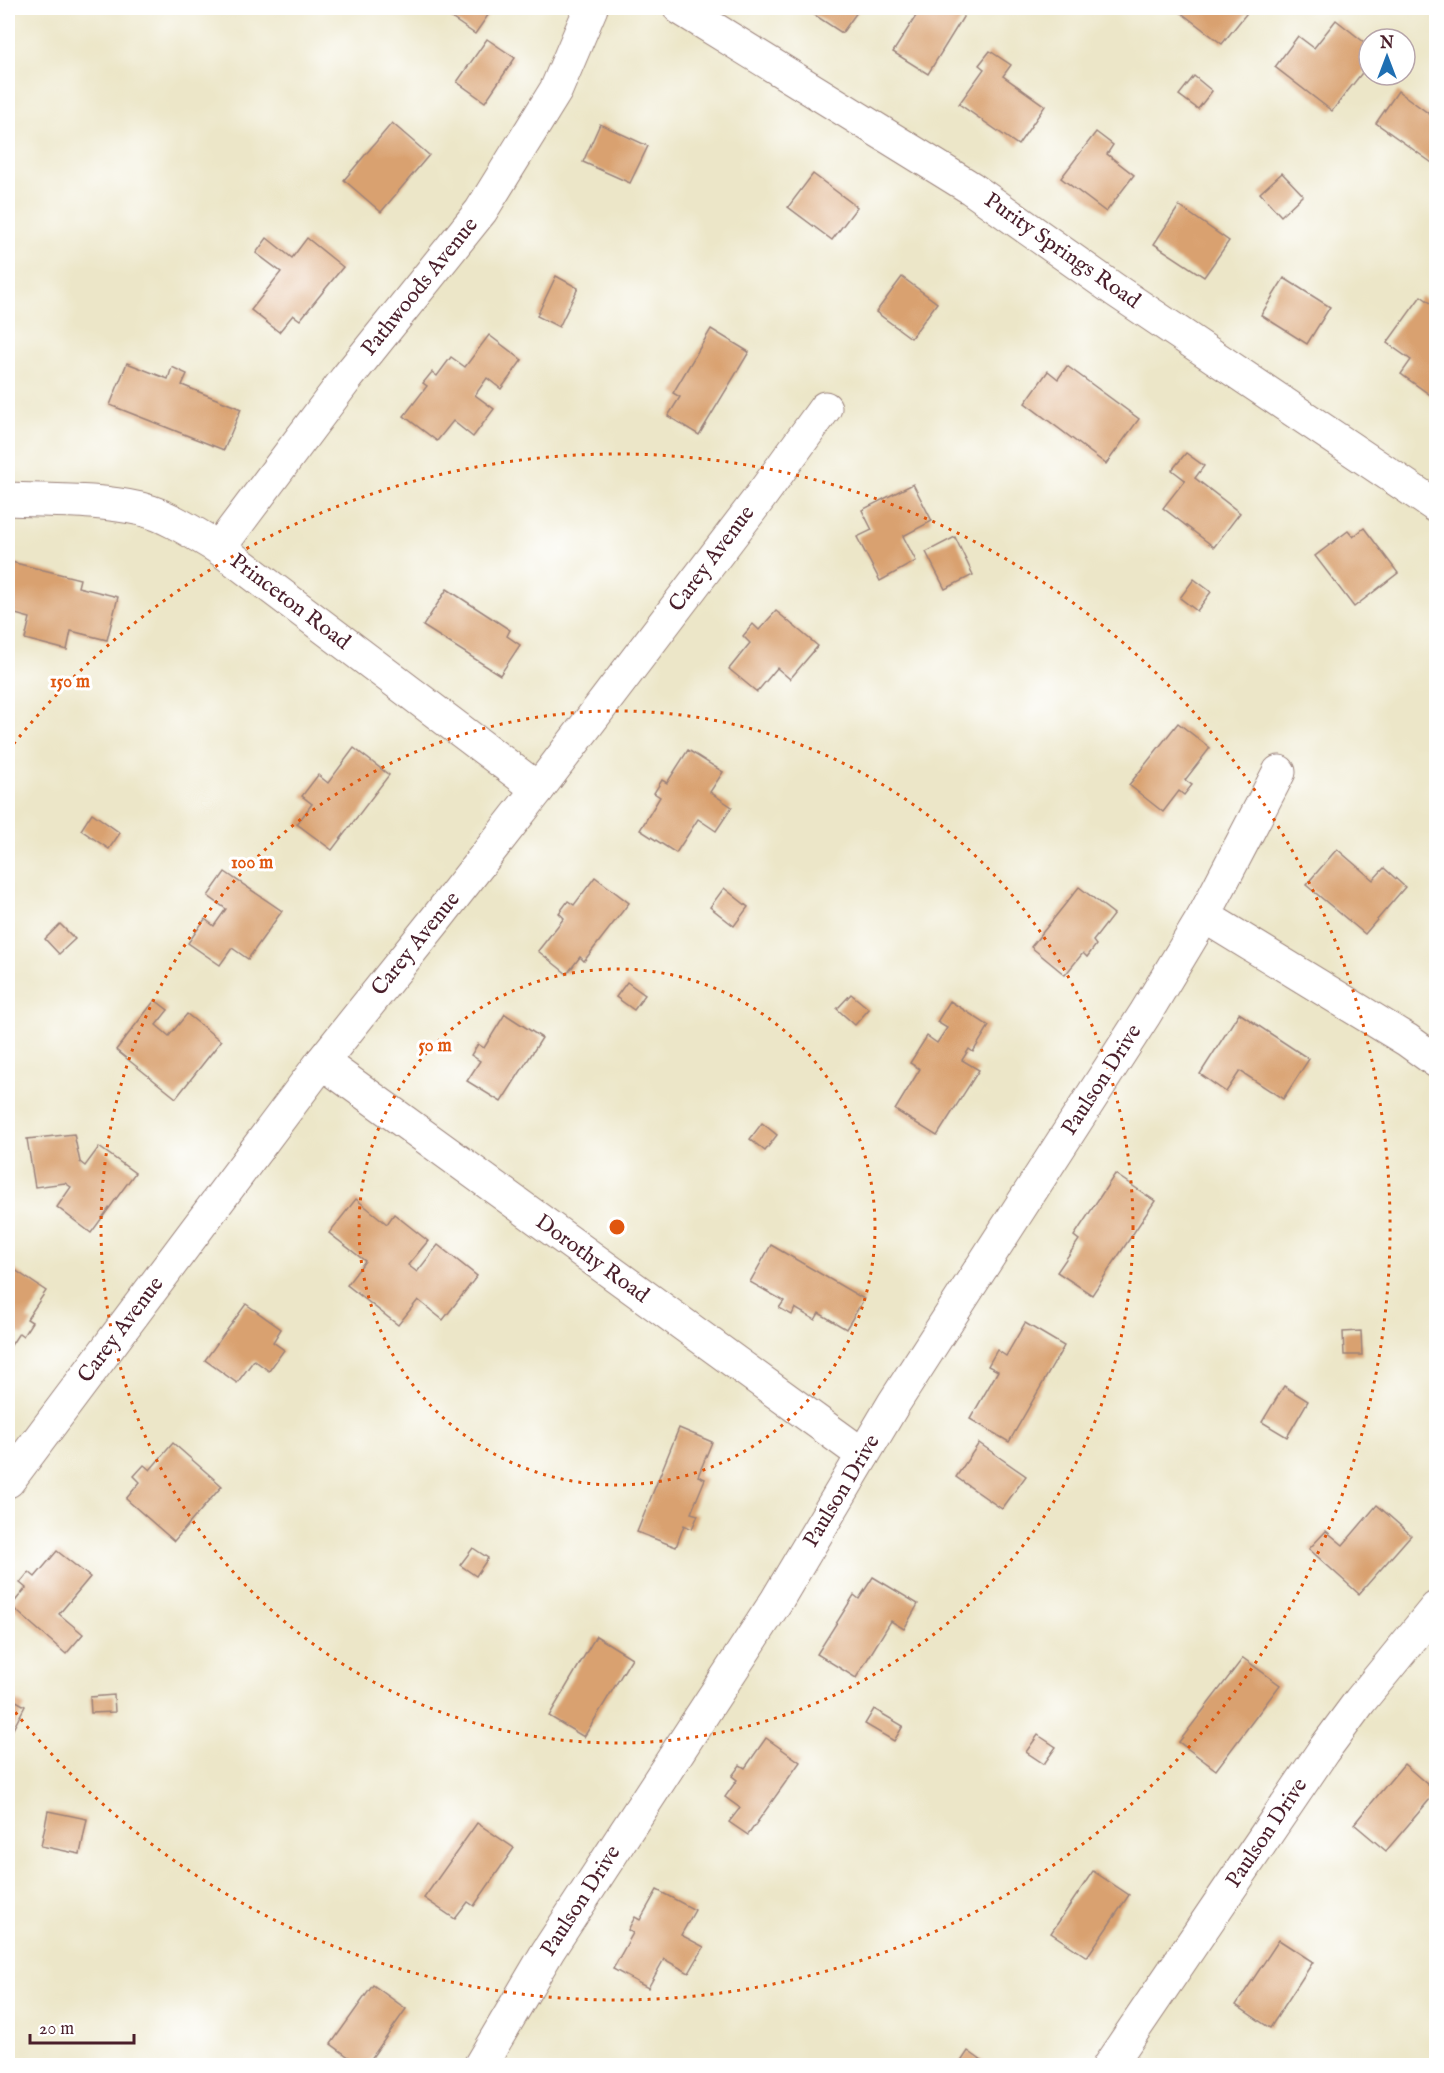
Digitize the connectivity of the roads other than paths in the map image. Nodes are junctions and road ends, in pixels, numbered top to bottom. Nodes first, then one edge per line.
1 (591, 8) edge
2 (680, 8) edge
3 (825, 408) dead end
4 (8, 500) edge
5 (1437, 506) edge
6 (219, 548) junction
7 (1279, 772) dead end
8 (538, 789) junction
9 (1204, 916) junction
10 (1437, 1061) edge
11 (322, 1062) junction
12 (863, 1455) junction
13 (8, 1481) edge
14 (1437, 1608) edge
15 (480, 2066) edge
16 (1109, 2066) edge

1 - 6 street, Pathwoods Avenue
2 - 5 street, Purity Springs Road
3 - 8 street, Carey Avenue
4 - 6 street, Princeton Road
6 - 8 street, Princeton Road
7 - 9 street, Paulson Drive
8 - 11 street, Carey Avenue
9 - 10 street
9 - 12 street, Paulson Drive
11 - 12 street, Dorothy Road
11 - 13 street, Carey Avenue
12 - 15 street, Paulson Drive
14 - 16 street, Paulson Drive

